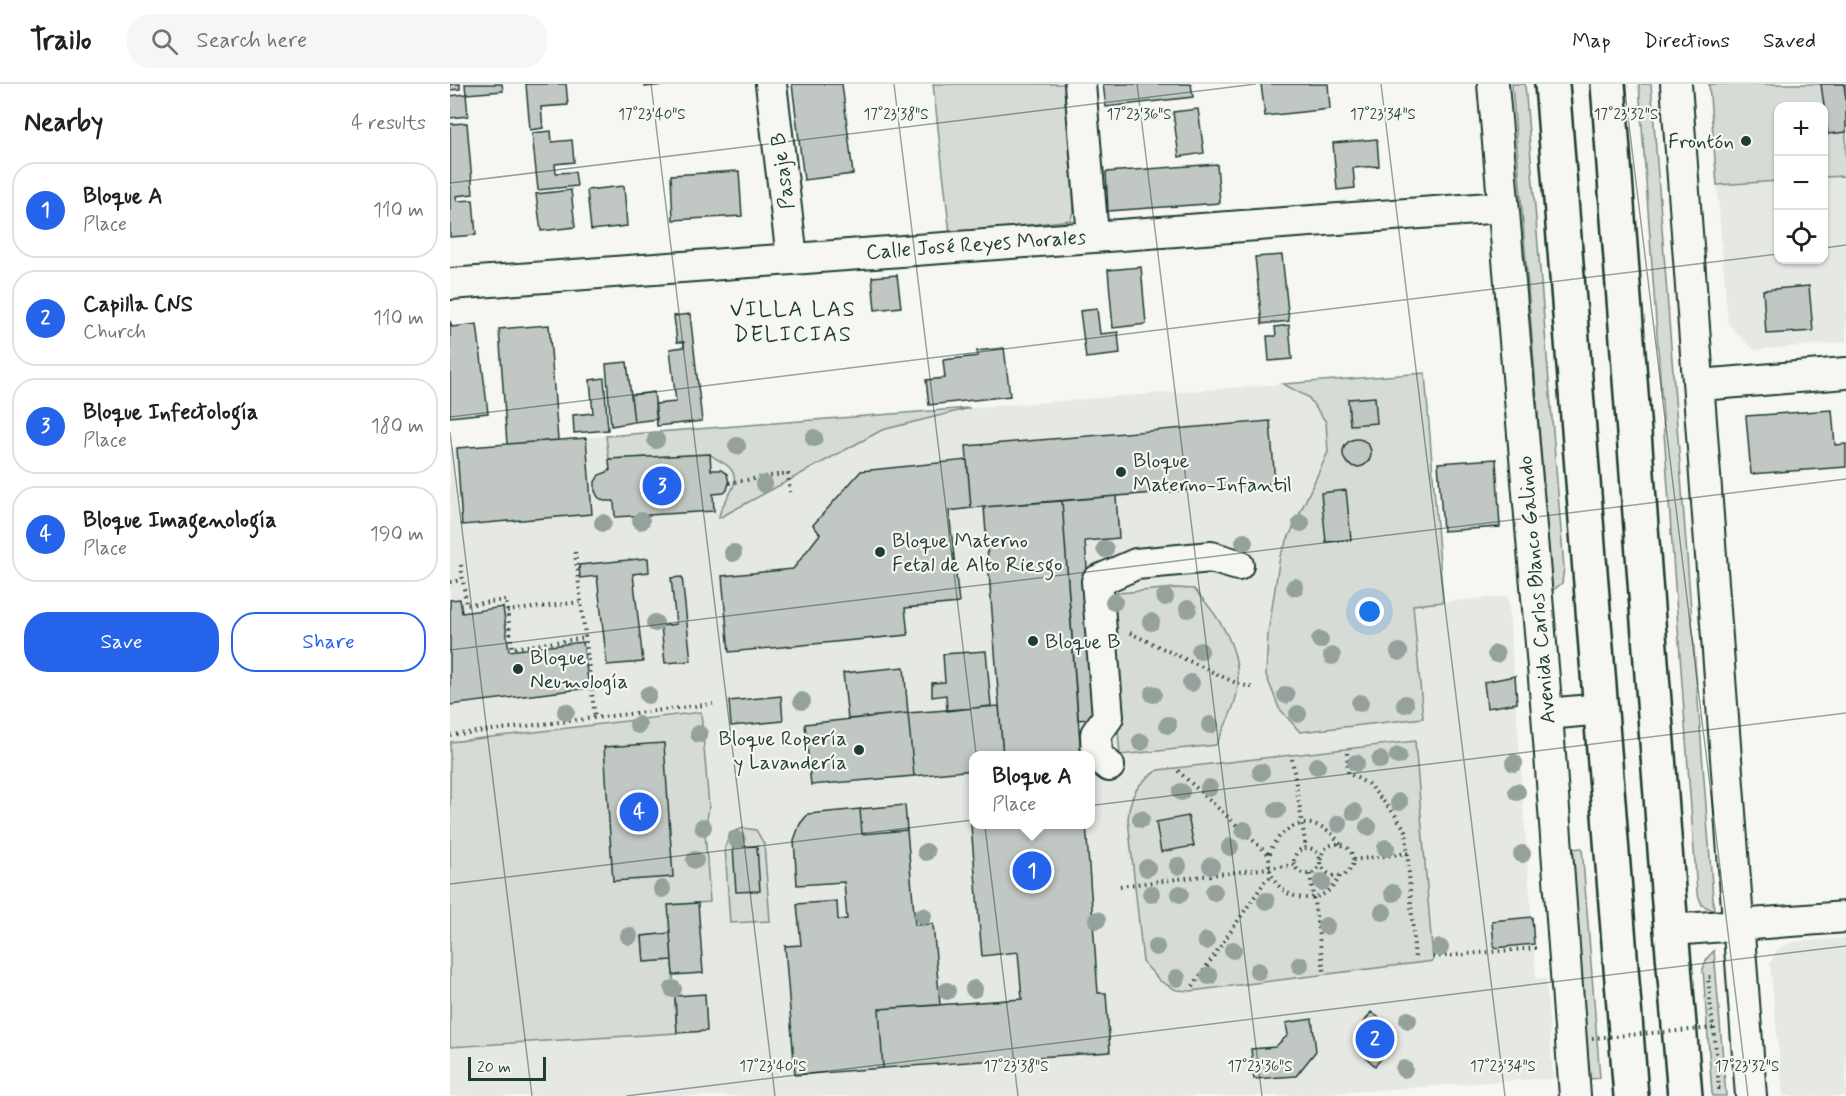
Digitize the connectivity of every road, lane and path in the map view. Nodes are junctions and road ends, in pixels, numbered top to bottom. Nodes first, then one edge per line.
1 (771, 84) edge
2 (1080, 84) edge
3 (1493, 84) edge
4 (1552, 84) edge
5 (1608, 84) edge
6 (1676, 84) edge
7 (1503, 207) junction
8 (1093, 236) junction
9 (792, 258) junction
10 (450, 284) edge
11 (1846, 373) edge
12 (1700, 385) junction
13 (729, 483) dead end
14 (790, 492) dead end
15 (575, 552) dead end
16 (461, 565) dead end
17 (1238, 565) dead end
18 (462, 580) junction
19 (450, 582) edge
20 (581, 602) junction
21 (507, 611) junction
22 (1099, 618) junction
23 (585, 638) junction
24 (1255, 688) dead end
25 (713, 704) dead end
26 (1602, 709) junction
27 (1547, 714) junction
28 (595, 718) junction
29 (450, 735) edge
30 (1347, 753) dead end
31 (1292, 759) dead end
32 (1109, 766) dead end
33 (1178, 771) dead end
34 (1302, 824) junction
35 (1340, 844) junction
36 (1306, 848) junction
37 (1408, 853) junction
38 (1270, 856) junction
39 (1320, 860) junction
40 (1353, 860) junction
41 (1294, 865) junction
42 (1270, 868) junction
43 (1310, 874) junction
44 (1272, 876) junction
45 (1340, 876) junction
46 (1120, 886) dead end
47 (1313, 898) junction
48 (1846, 917) edge
49 (1739, 925) junction
50 (1671, 930) junction
51 (1564, 945) junction
52 (1433, 957) dead end
53 (1415, 960) dead end
54 (1323, 971) dead end
55 (1716, 976) dead end
56 (1193, 986) dead end
57 (1714, 1028) dead end
58 (1592, 1038) dead end
59 (1701, 1095) edge
60 (1575, 1096) edge
61 (1621, 1096) edge
62 (1631, 1096) edge
63 (1751, 1096) edge

1 - 9 street, Pasaje B
2 - 8 street
3 - 7 street, Avenida Carlos Blanco Galindo
4 - 26 highway
5 - 50 highway
6 - 12 street
7 - 8 street, Calle José Reyes Morales
7 - 27 street, Avenida Carlos Blanco Galindo
8 - 9 street, Calle José Reyes Morales
9 - 10 street, Calle José Reyes Morales
11 - 12 street
12 - 49 street
13 - 14 path
15 - 20 path
16 - 18 path
17 - 22 street
18 - 19 path
18 - 21 path
20 - 21 path
20 - 23 path
21 - 23 path
22 - 24 path
22 - 32 street
23 - 28 path
25 - 28 path
26 - 27 street
26 - 62 highway
27 - 51 street, Avenida Carlos Blanco Galindo
28 - 29 path
30 - 37 path
31 - 34 path
33 - 38 path
34 - 35 path
34 - 36 path
34 - 38 path
35 - 39 path
35 - 40 path
36 - 39 path
36 - 41 path
37 - 40 path
37 - 53 path
38 - 42 path
39 - 43 path
39 - 45 path
40 - 45 path
41 - 42 path
41 - 43 path
42 - 44 path
42 - 46 path
43 - 47 path
44 - 47 path
44 - 56 path
45 - 47 path
47 - 54 path
48 - 49 street
49 - 50 street
49 - 63 street
50 - 59 highway
51 - 52 path
51 - 60 street, Avenida Carlos Blanco Galindo
55 - 59 path
57 - 58 path, bridge
61 - 62 street

